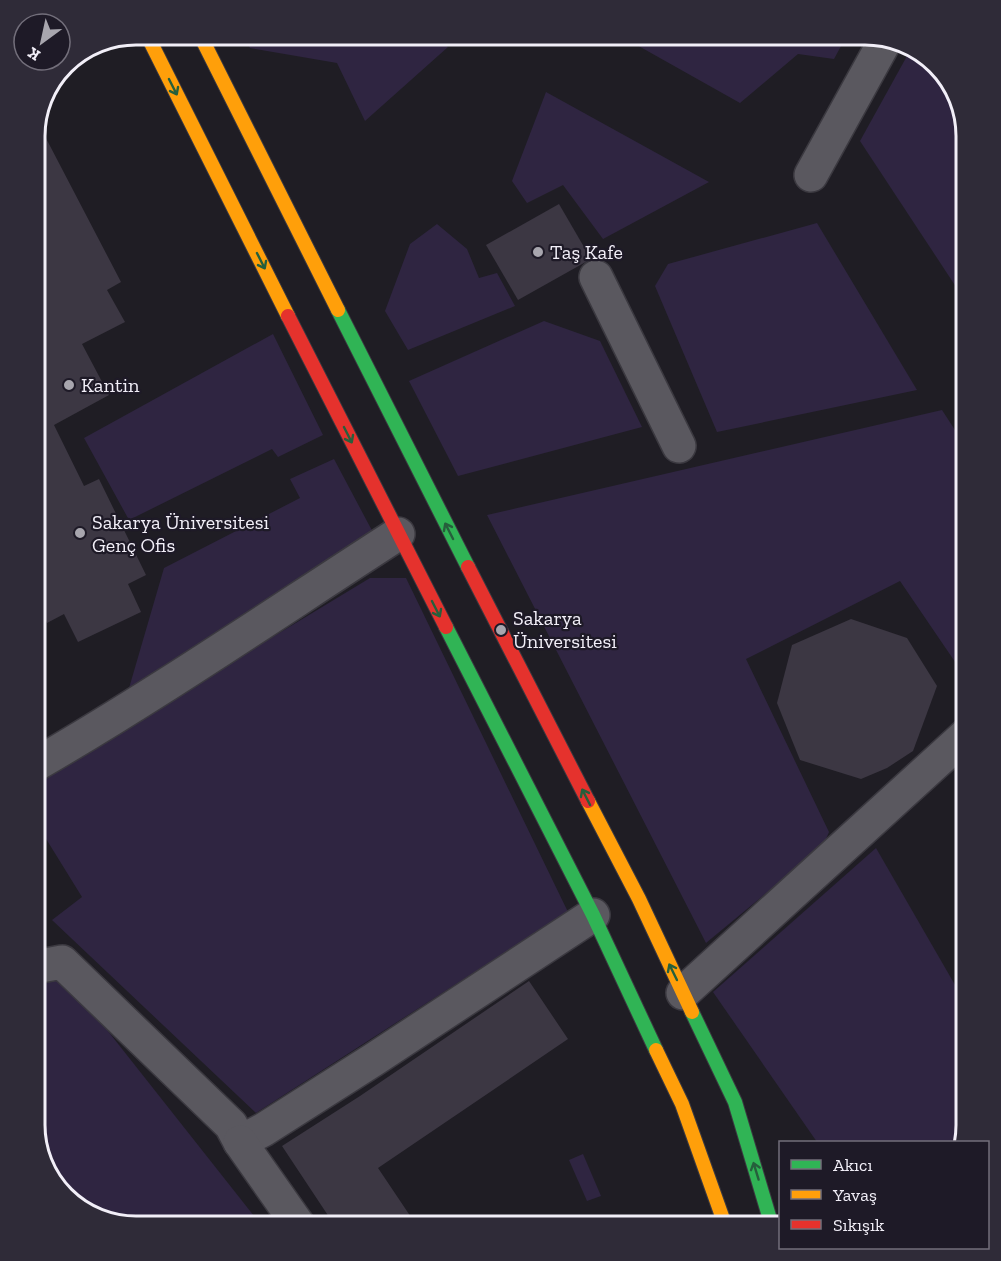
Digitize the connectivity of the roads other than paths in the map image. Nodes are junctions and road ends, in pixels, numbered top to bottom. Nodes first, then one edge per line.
1 (153, 45) edge
2 (206, 45) edge
3 (882, 47) edge
4 (811, 175) dead end
5 (596, 277) dead end
6 (679, 446) dead end
7 (398, 534) junction
8 (956, 744) edge
9 (45, 759) edge
10 (593, 915) junction
11 (45, 965) edge
12 (683, 993) junction
13 (240, 1142) junction
14 (291, 1216) edge
15 (722, 1216) edge
16 (771, 1216) edge

1 -> 7 street
12 -> 2 street
3 - 4 street
5 - 6 street
7 - 9 street
7 -> 10 street
8 - 12 street
10 - 13 street
10 - 15 street
11 - 13 street
16 -> 12 street
13 - 14 street

